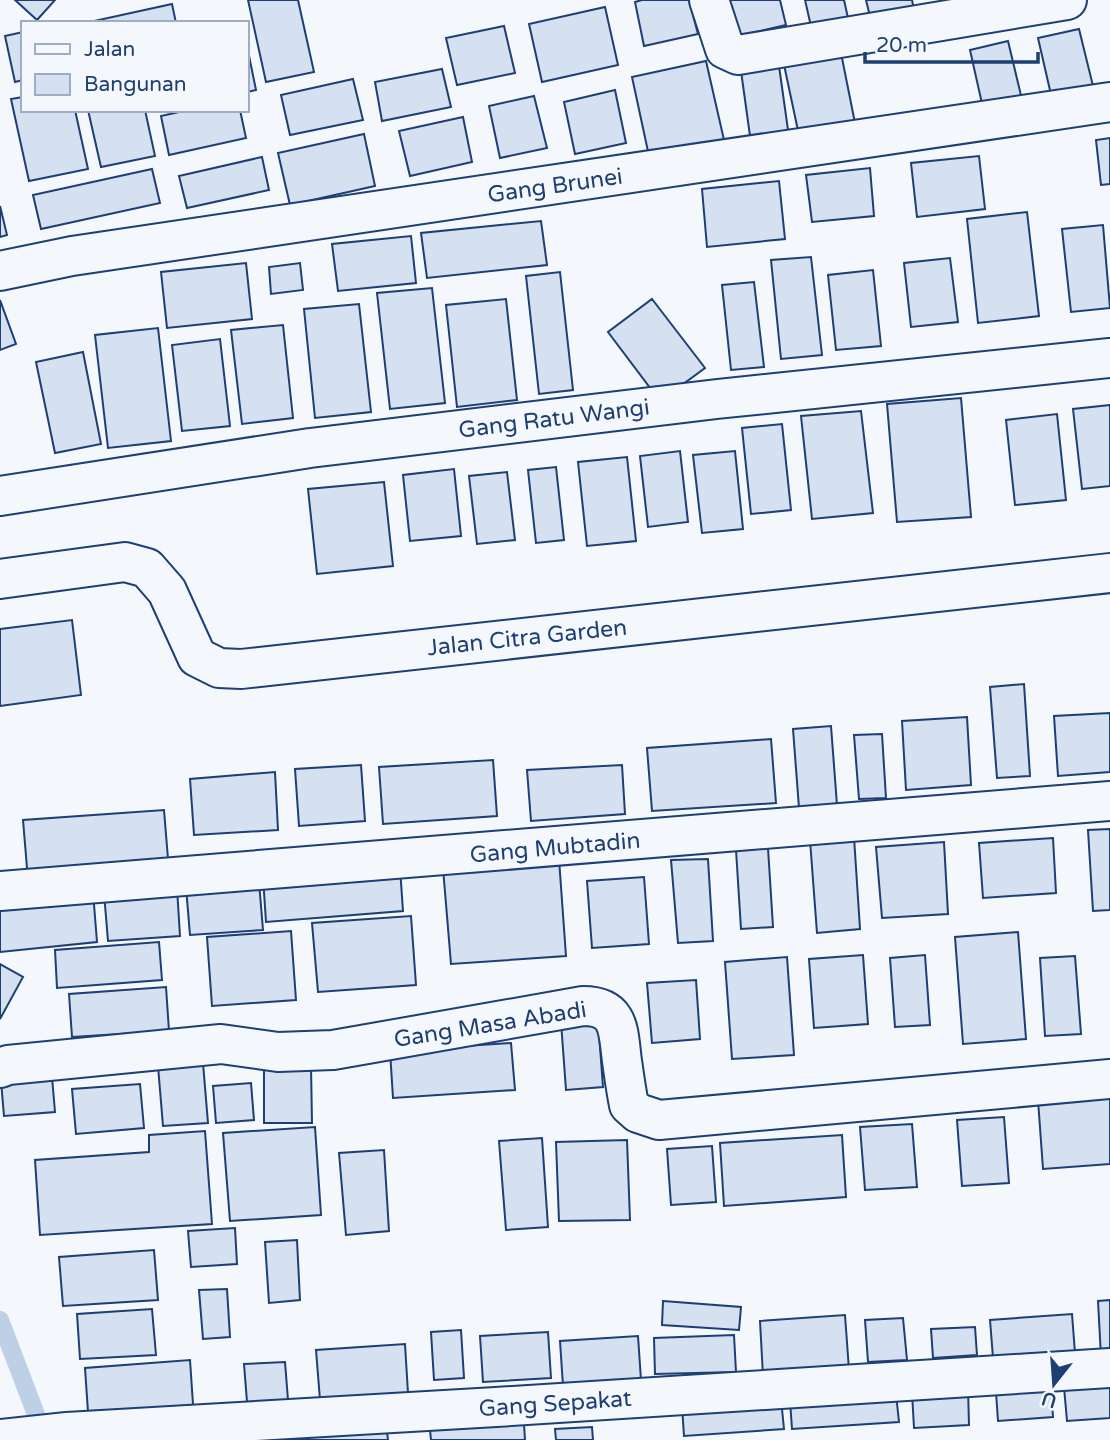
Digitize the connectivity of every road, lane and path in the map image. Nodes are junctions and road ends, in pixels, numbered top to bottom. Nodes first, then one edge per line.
1 (709, 0) edge
2 (1067, 0) edge
3 (1110, 102) edge
4 (0, 271) edge
5 (1110, 358) edge
6 (0, 496) edge
7 (1110, 573) edge
8 (0, 579) edge
9 (1110, 801) edge
10 (0, 891) edge
11 (0, 1068) edge
12 (1110, 1079) edge
13 (1110, 1367) edge
14 (10, 1438) edge

1 - 2 street
3 - 4 street, Gang Brunei
5 - 6 street, Gang Ratu Wangi
7 - 8 street, Jalan Citra Garden
9 - 10 street, Gang Mubtadin
11 - 12 street, Gang Masa Abadi
13 - 14 street, Gang Sepakat

